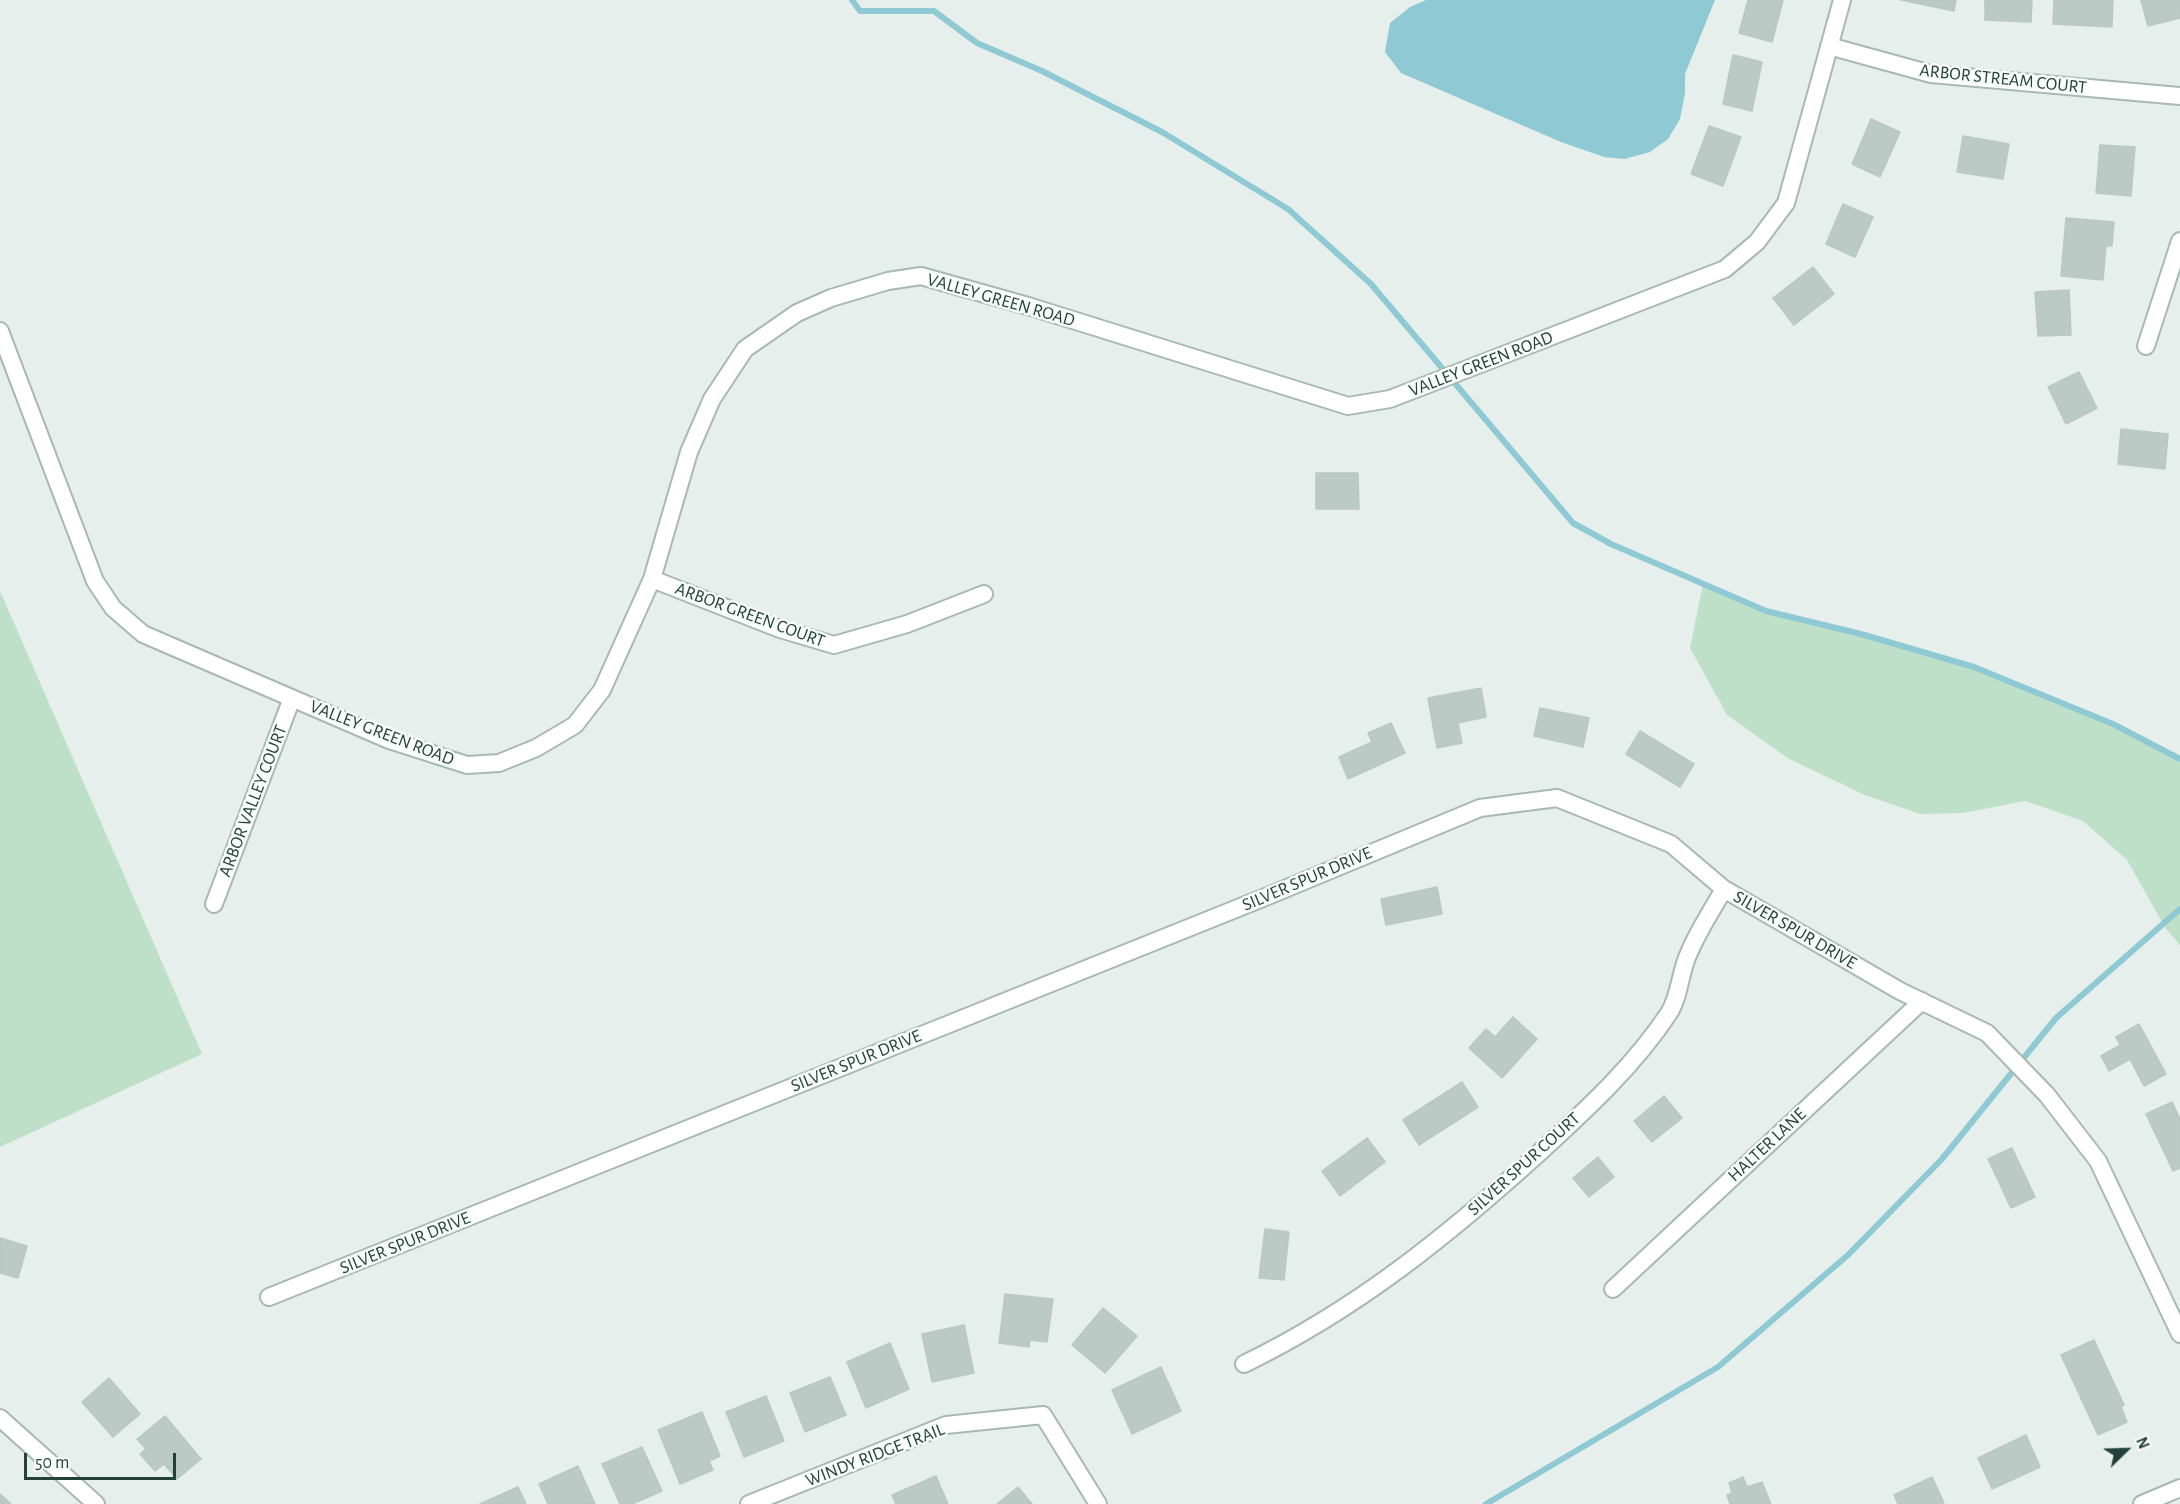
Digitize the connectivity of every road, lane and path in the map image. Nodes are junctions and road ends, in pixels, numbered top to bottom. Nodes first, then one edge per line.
1 (1842, 0) edge
2 (1829, 46) junction
3 (2180, 96) edge
4 (2180, 241) edge
5 (0, 331) edge
6 (2146, 346) dead end
7 (652, 579) junction
8 (984, 594) dead end
9 (292, 698) junction
10 (1724, 889) junction
11 (214, 904) dead end
12 (1922, 1001) junction
13 (1613, 1288) dead end
14 (269, 1297) dead end
15 (2180, 1334) edge
16 (1244, 1364) dead end
17 (0, 1418) edge
18 (2180, 1488) edge
19 (96, 1504) edge
20 (749, 1504) edge
21 (1098, 1504) edge
22 (2142, 1504) edge

1 - 2 street, VALLEY GREEN ROAD
2 - 3 street, ARBOR STREAM COURT
2 - 7 street, VALLEY GREEN ROAD
4 - 6 street
5 - 9 street, VALLEY GREEN ROAD
7 - 8 street, ARBOR GREEN COURT
7 - 9 street, VALLEY GREEN ROAD
9 - 11 street, ARBOR VALLEY COURT
10 - 12 street, SILVER SPUR DRIVE
10 - 14 street, SILVER SPUR DRIVE
10 - 16 street, SILVER SPUR COURT
12 - 13 street, HALTER LANE
12 - 15 street, SILVER SPUR DRIVE
17 - 19 street
18 - 22 street
20 - 21 street, WINDY RIDGE TRAIL

